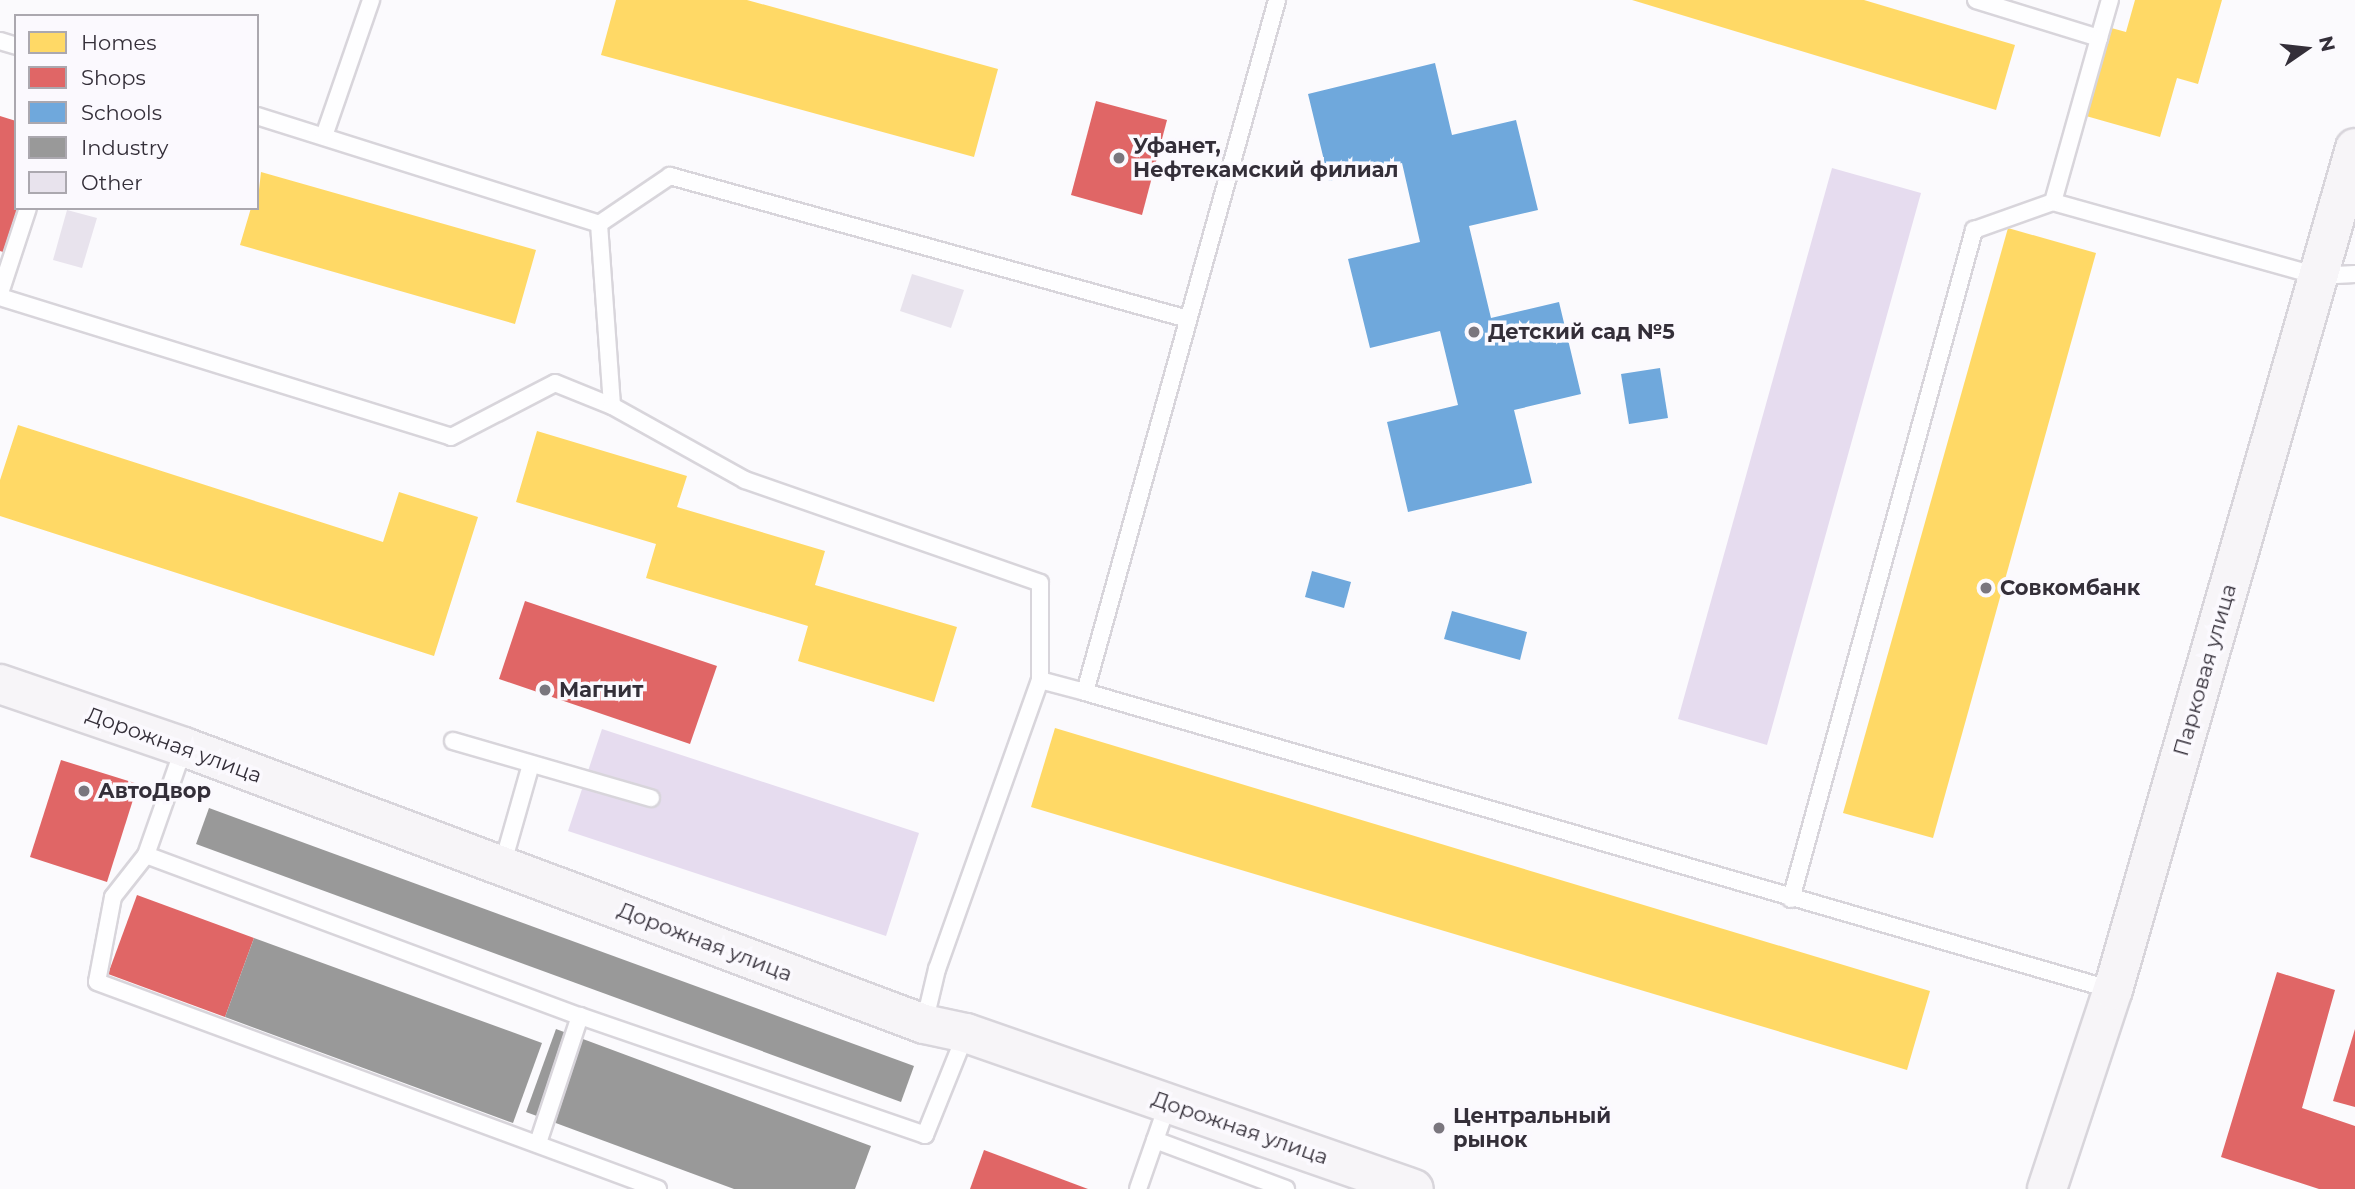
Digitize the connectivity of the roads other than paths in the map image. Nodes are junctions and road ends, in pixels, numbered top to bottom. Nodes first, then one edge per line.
1 (370, 0) edge
2 (1277, 0) edge
3 (1976, 0) edge
4 (2110, 0) edge
5 (2099, 38) junction
6 (259, 117) edge
7 (324, 136) junction
8 (2355, 148) edge
9 (2053, 202) junction
10 (27, 210) edge
11 (600, 224) junction
12 (2355, 274) edge
13 (2318, 276) junction
14 (0, 295) edge
15 (1188, 318) junction
16 (612, 406) junction
17 (1040, 680) junction
18 (0, 684) edge
19 (1085, 692) junction
20 (453, 741) dead end
21 (184, 747) junction
22 (531, 764) junction
23 (651, 798) dead end
24 (146, 855) junction
25 (502, 866) junction
26 (1791, 899) junction
27 (2113, 990) junction
28 (580, 1016) junction
29 (924, 1024) junction
30 (966, 1033) junction
31 (1168, 1103) junction
32 (1155, 1140) junction
33 (538, 1143) junction
34 (658, 1189) edge
35 (1138, 1189) edge
36 (1286, 1189) edge
37 (1413, 1189) edge
38 (2046, 1189) edge

1 - 7 lane
2 - 15 lane
3 - 5 lane
4 - 5 lane
5 - 9 lane
6 - 7 lane
7 - 11 lane
8 - 13 main road, Парковая улица
9 - 13 lane
9 - 26 lane
10 - 14 lane
11 - 15 lane
11 - 16 lane
12 - 13 lane
13 - 27 main road, Парковая улица
14 - 16 lane
15 - 19 lane
16 - 17 lane
17 - 19 lane
17 - 29 lane
18 - 21 main road, Дорожная улица
19 - 26 lane
20 - 22 lane
21 - 24 lane
21 - 25 main road, Дорожная улица
22 - 23 lane
22 - 25 lane
24 - 28 lane
24 - 33 lane
25 - 29 main road, Дорожная улица
26 - 27 lane
27 - 38 main road, Парковая улица
28 - 30 lane
28 - 33 lane
29 - 30 main road, Дорожная улица
30 - 31 main road, Дорожная улица
31 - 32 lane
31 - 37 main road, Дорожная улица
32 - 35 lane
32 - 36 lane
33 - 34 lane

